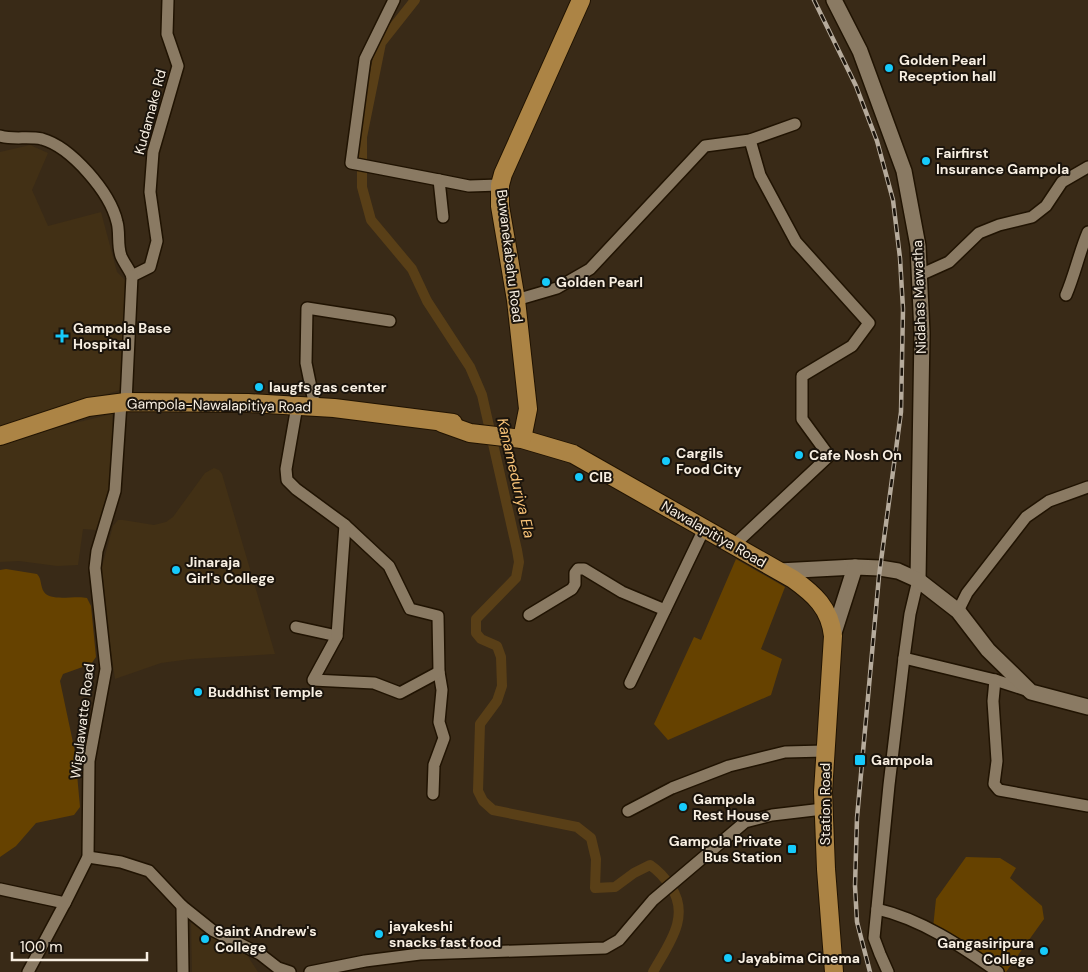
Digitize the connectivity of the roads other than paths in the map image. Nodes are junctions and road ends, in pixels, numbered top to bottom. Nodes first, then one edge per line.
1 (168, 0) edge
2 (394, 0) edge
3 (581, 0) edge
4 (834, 0) edge
5 (795, 124) dead end
6 (0, 136) edge
7 (750, 140) junction
8 (1088, 167) edge
9 (439, 180) junction
10 (500, 185) junction
11 (443, 218) dead end
12 (1088, 232) edge
13 (920, 275) junction
14 (132, 276) junction
15 (1066, 295) dead end
16 (516, 300) junction
17 (390, 321) dead end
18 (123, 402) junction
19 (297, 406) junction
20 (315, 407) junction
21 (442, 423) joint
22 (522, 434) junction
23 (0, 436) edge
24 (1088, 487) edge
25 (345, 525) junction
26 (704, 529) junction
27 (734, 546) junction
28 (855, 567) junction
29 (779, 571) junction
30 (918, 580) junction
31 (664, 610) junction
32 (958, 611) junction
33 (529, 615) dead end
34 (296, 627) dead end
35 (337, 636) junction
36 (833, 636) junction
37 (904, 658) junction
38 (439, 672) junction
39 (995, 680) junction
40 (630, 684) dead end
41 (1031, 692) junction
42 (1088, 707) edge
43 (825, 751) junction
44 (433, 794) dead end
45 (1088, 806) edge
46 (823, 809) junction
47 (628, 811) dead end
48 (88, 857) junction
49 (0, 889) edge
50 (65, 903) junction
51 (182, 906) junction
52 (877, 909) junction
53 (28, 972) edge
54 (183, 972) edge
55 (290, 972) edge
56 (310, 972) edge
57 (834, 972) edge
58 (888, 972) edge
59 (998, 972) edge

1 - 14 street, Kudamake Rd
2 - 9 street
3 - 10 main road, Buwanekabahu Road
4 - 13 street, Nidahas Mawatha
5 - 7 street
6 - 14 street
7 - 16 street
7 - 27 street
8 - 13 street
9 - 10 street
9 - 11 street
10 - 16 main road, Buwanekabahu Road
12 - 15 street
13 - 30 street, Nidahas Mawatha
14 - 18 street
16 - 22 main road, Buwanekabahu Road
17 - 20 street
18 - 19 main road, Gampola-Nawalapitiya Road
18 - 23 main road, Gampola-Nawalapitiya Road
18 - 48 street, Wigulawatte Road
19 - 20 main road, Gampola-Nawalapitiya Road
19 - 25 street
20 - 21 main road, Gampola-Nawalapitiya Road
21 - 22 main road, Nawalapitiya Road
22 - 26 main road, Nawalapitiya Road
24 - 32 street
25 - 35 street
25 - 38 street
26 - 27 main road, Nawalapitiya Road
26 - 31 street
27 - 29 main road, Nawalapitiya Road
28 - 29 street
28 - 30 street
28 - 36 street
29 - 36 main road, Nawalapitiya Road
30 - 32 street
30 - 37 street
31 - 33 street
31 - 40 street
32 - 41 street
34 - 35 street
35 - 38 street
36 - 43 main road, Station Road
37 - 39 street
37 - 52 street
38 - 44 street
39 - 41 street
39 - 45 street
41 - 42 street
43 - 46 main road, Station Road
43 - 47 street
46 - 56 street
46 - 57 main road, Station Road
48 - 50 street, Wigulawatte Road
48 - 51 street
49 - 50 street
50 - 53 street, Wigulawatte Road
51 - 54 street
51 - 55 street
52 - 58 street
52 - 59 street

